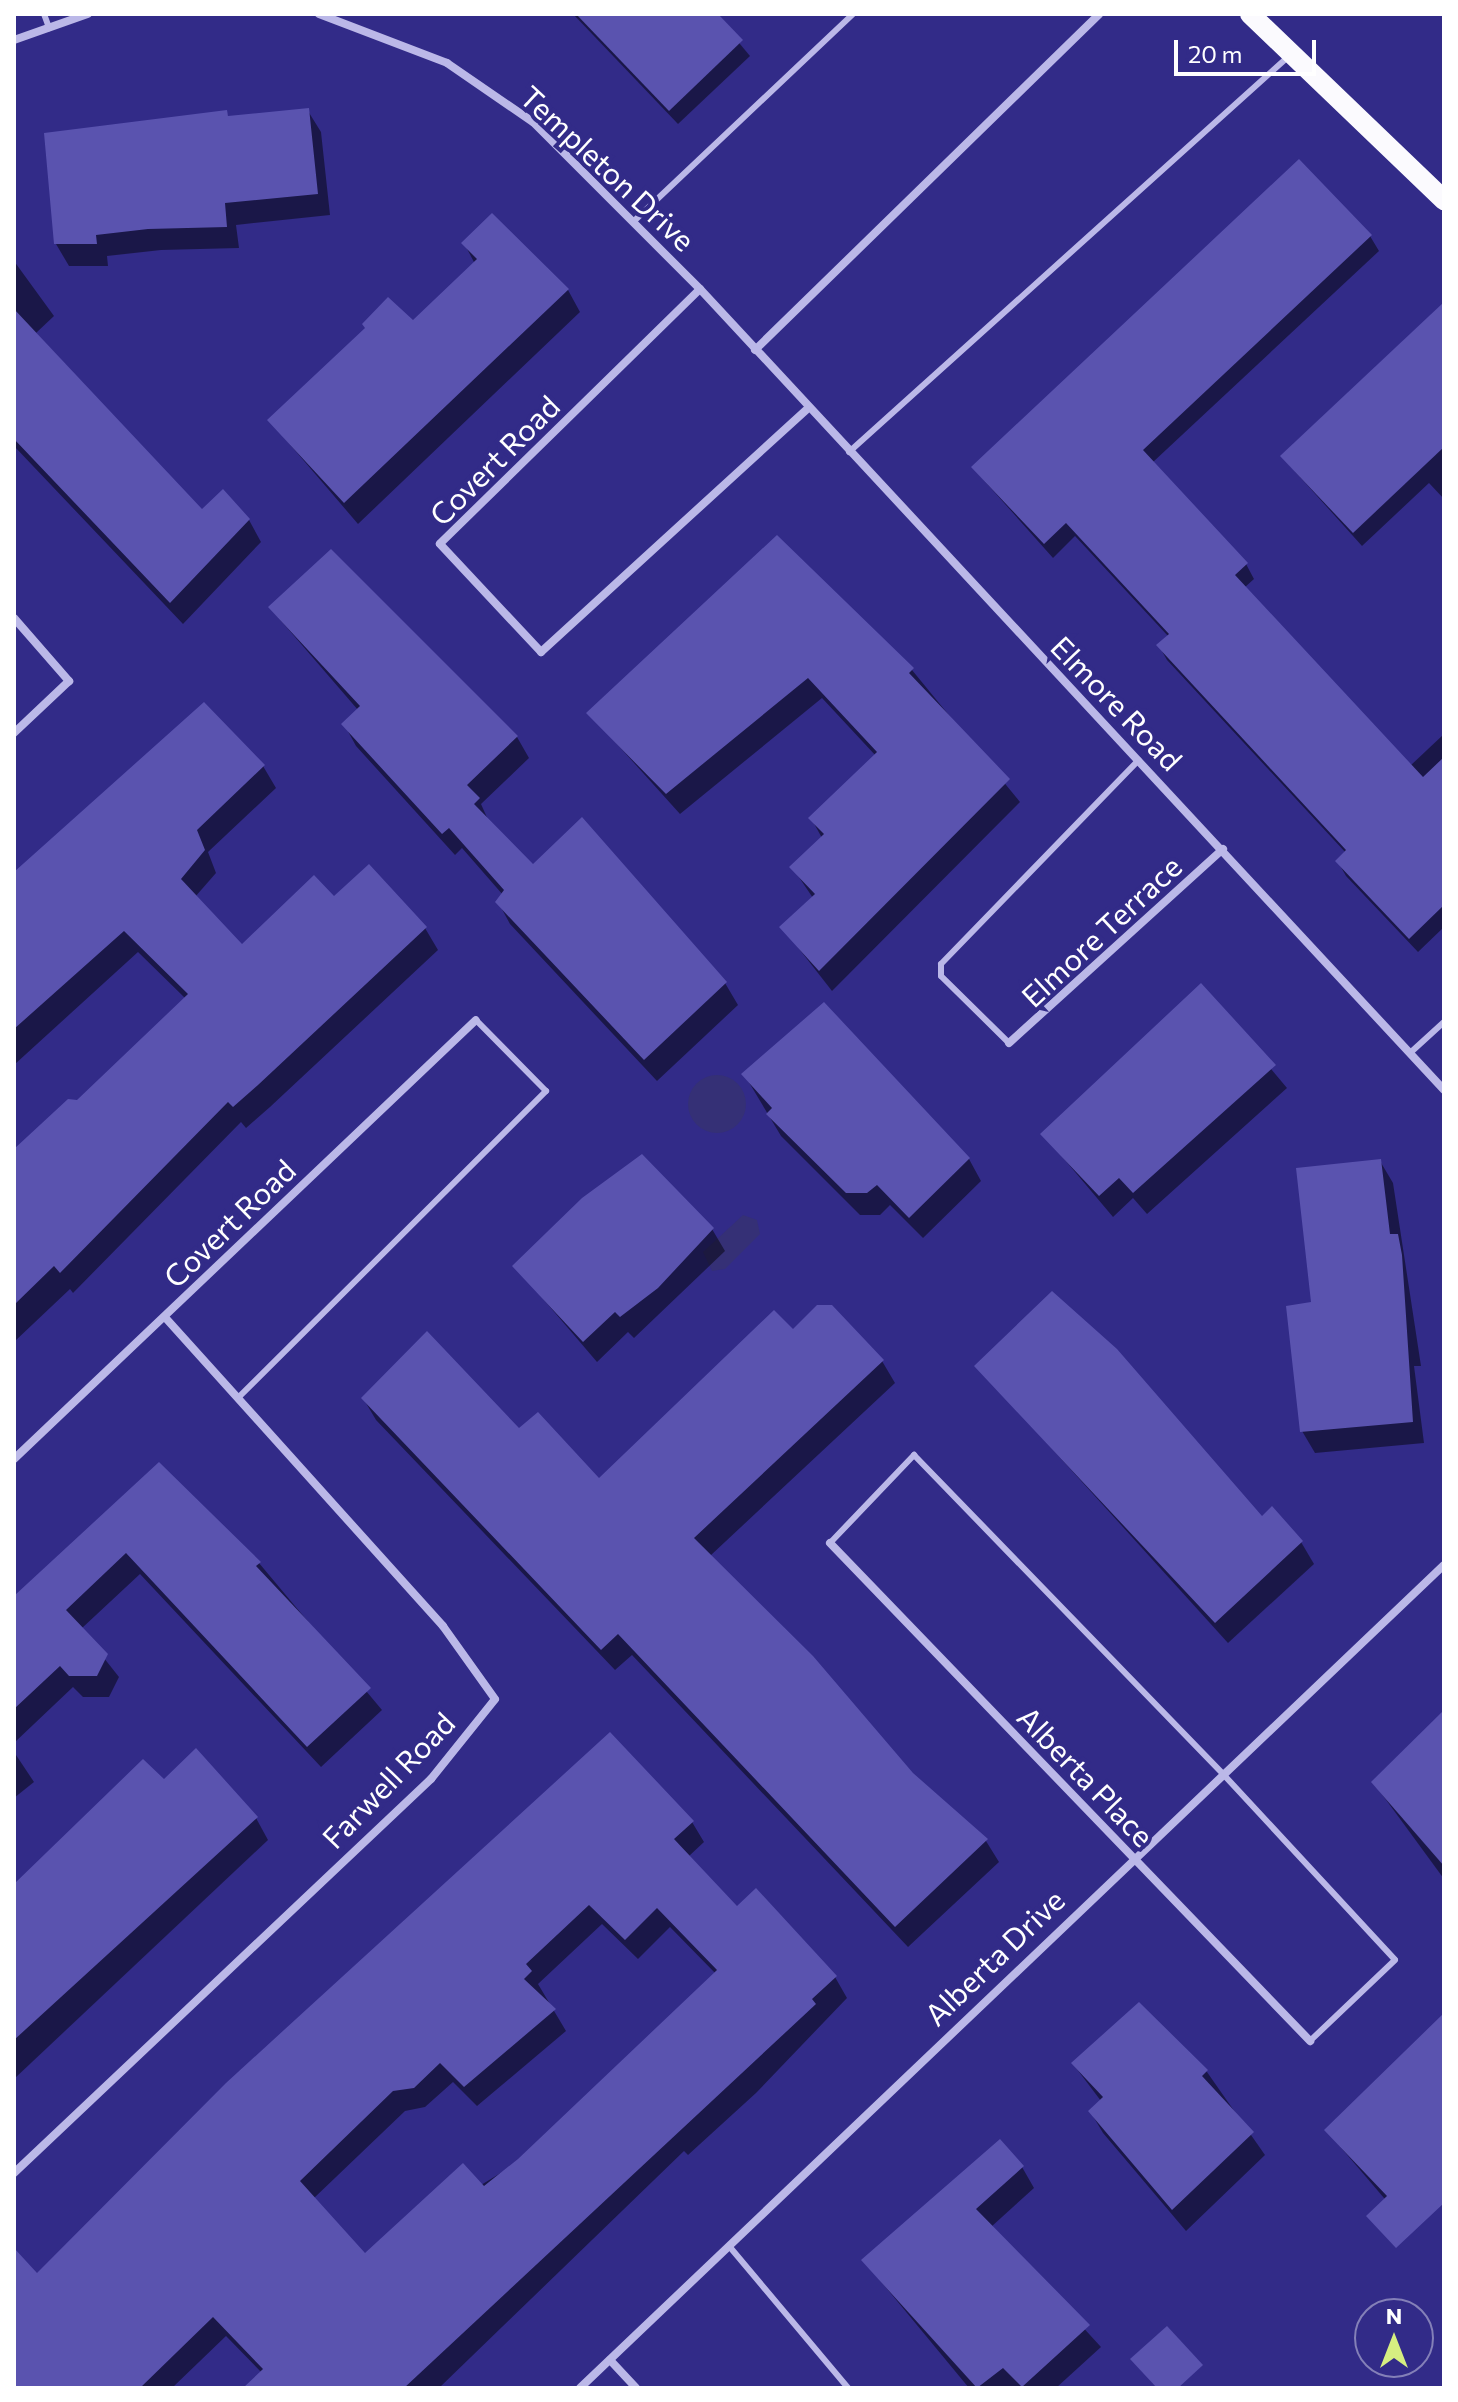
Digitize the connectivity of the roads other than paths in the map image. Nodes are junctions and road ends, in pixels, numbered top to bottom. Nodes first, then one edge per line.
1 (44, 14) edge
2 (88, 14) edge
3 (319, 14) edge
4 (853, 14) edge
5 (1099, 14) edge
6 (1250, 14) edge
7 (49, 28) junction
8 (14, 40) edge
9 (1292, 53) junction
10 (1444, 200) edge
11 (633, 222) junction
12 (700, 289) junction
13 (755, 350) junction
14 (806, 410) junction
15 (847, 453) junction
16 (14, 618) edge
17 (14, 733) edge
18 (1139, 760) junction
19 (1223, 849) junction
20 (476, 1020) joint
21 (1444, 1022) edge
22 (1009, 1043) joint
23 (1410, 1053) junction
24 (1444, 1090) edge
25 (165, 1317) junction
26 (238, 1398) junction
27 (14, 1459) edge
28 (830, 1543) joint
29 (1444, 1565) edge
30 (1223, 1774) junction
31 (1132, 1858) junction
32 (1310, 2041) joint
33 (14, 2173) edge
34 (729, 2246) junction
35 (610, 2360) junction
36 (580, 2388) edge
37 (636, 2388) edge
38 (848, 2388) edge

1 - 7 lane
2 - 7 street
3 - 11 street, Templeton Drive
4 - 11 lane
5 - 13 street
6 - 9 main road
7 - 8 street
9 - 10 main road
9 - 15 lane
11 - 12 street, Templeton Drive
12 - 13 street, Templeton Drive
12 - 14 street, Covert Road
13 - 14 street, Elmore Road
14 - 15 street, Elmore Road
15 - 18 street, Elmore Road
16 - 17 street
18 - 19 street, Elmore Road
18 - 22 lane
19 - 22 street, Elmore Terrace
19 - 23 street, Elmore Road
20 - 25 street, Covert Road
20 - 26 lane
21 - 23 lane
23 - 24 street, Elmore Road
25 - 26 street, Farwell Road
25 - 27 street, Covert Road
26 - 33 street, Farwell Road
28 - 30 lane
28 - 31 street, Alberta Place
29 - 30 street, Alberta Drive
30 - 31 street, Alberta Drive
30 - 32 lane
31 - 32 street, Alberta Place
31 - 34 street, Alberta Drive
34 - 35 street, Alberta Drive
34 - 38 lane
35 - 36 street, Alberta Drive
35 - 37 street

